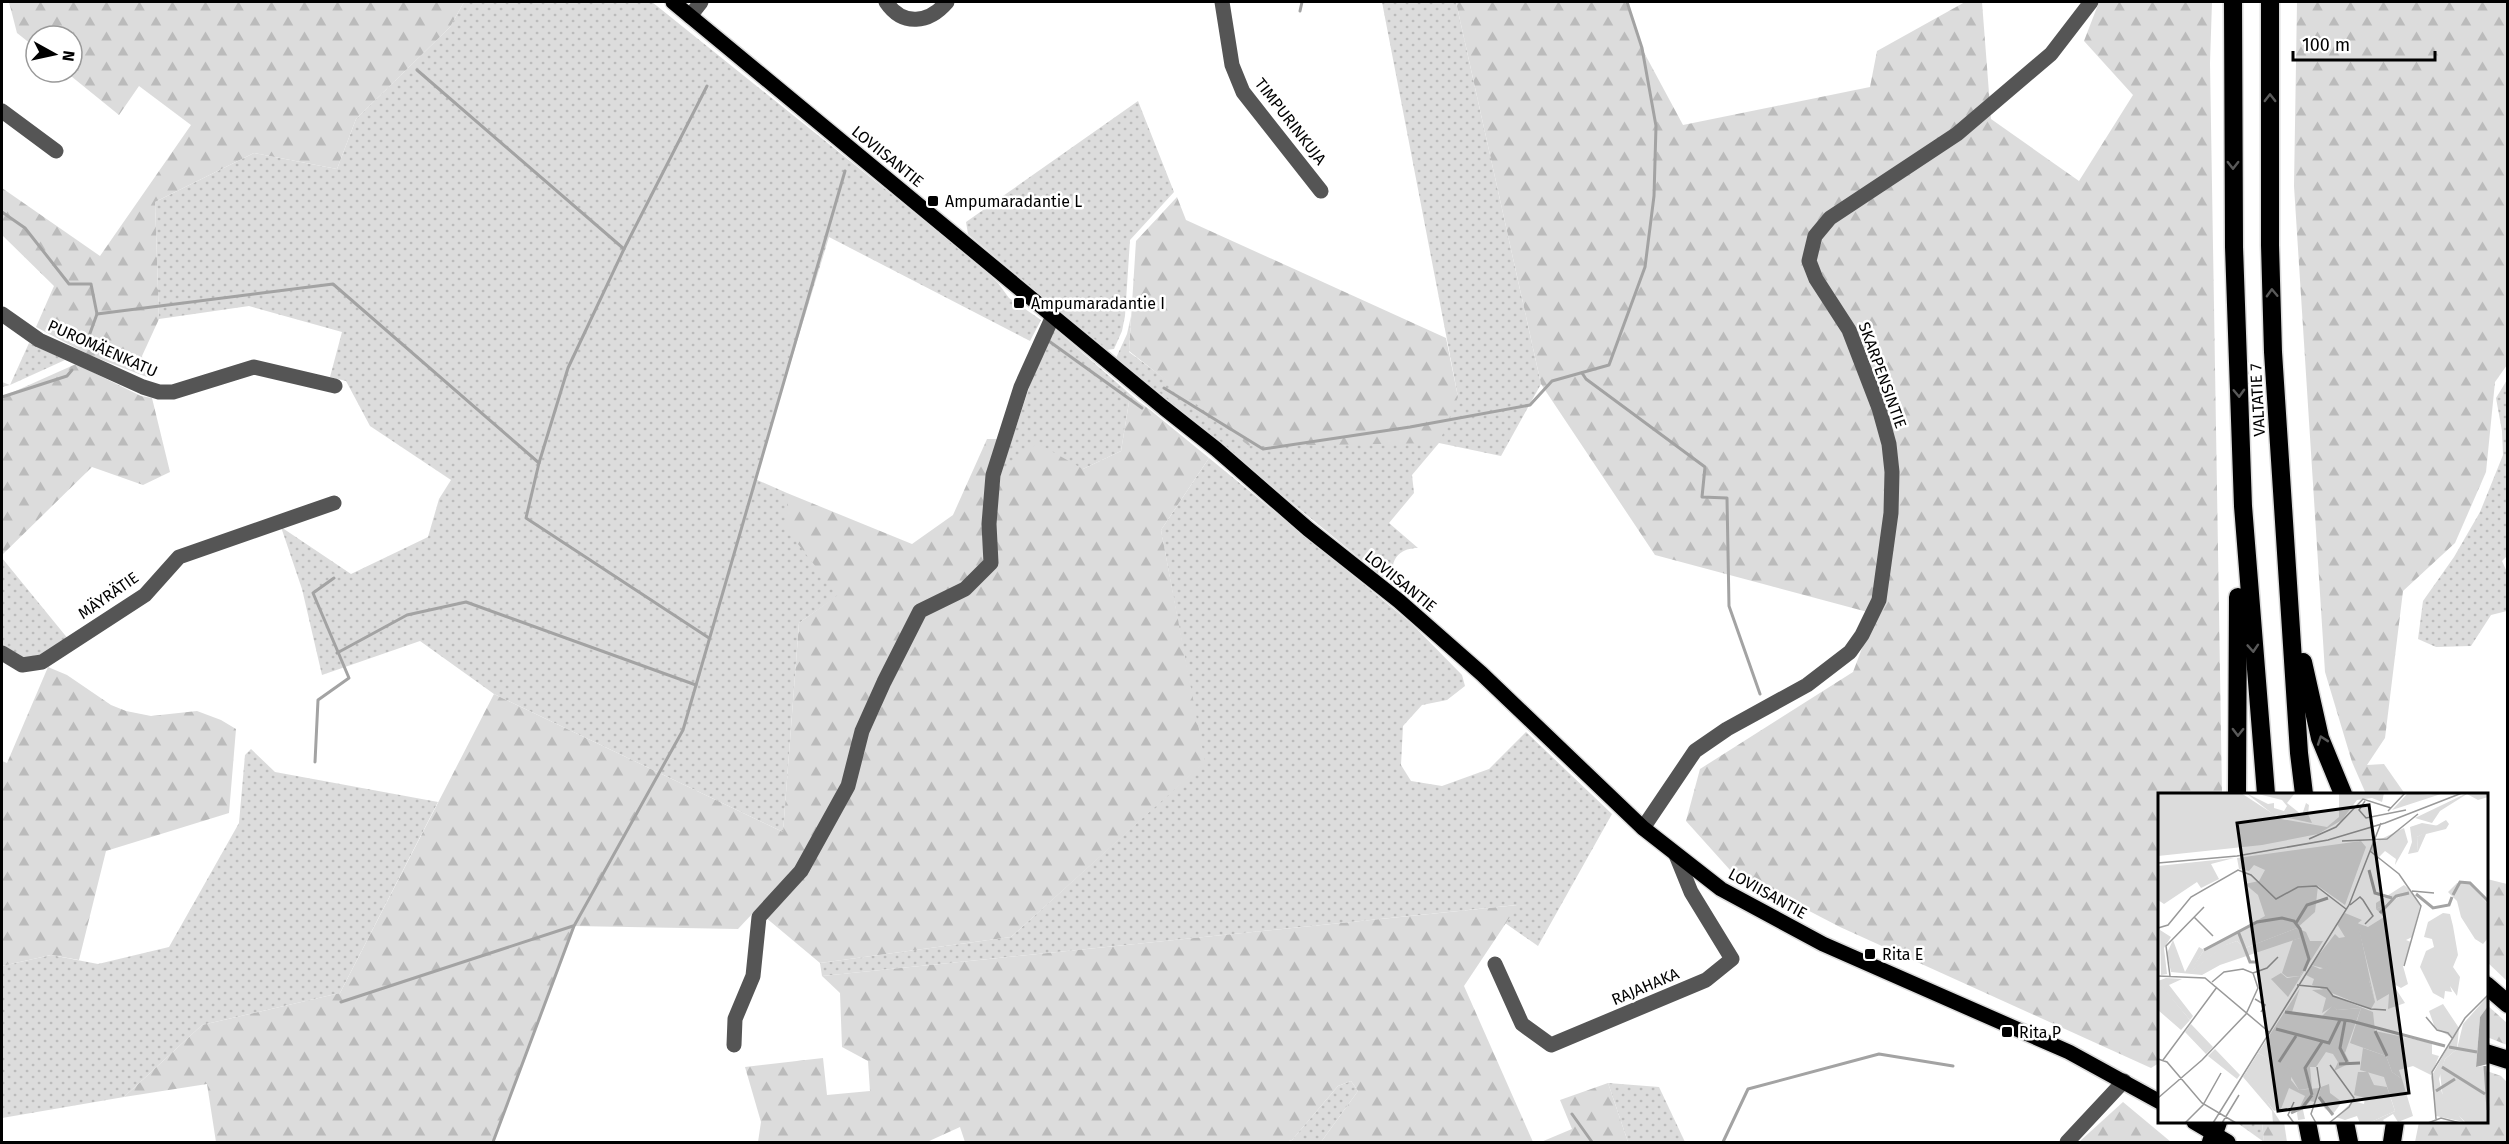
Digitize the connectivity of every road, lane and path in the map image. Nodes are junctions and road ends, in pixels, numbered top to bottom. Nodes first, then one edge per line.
1 (673, 2) edge
2 (701, 2) edge
3 (886, 2) edge
4 (947, 2) edge
5 (1222, 2) edge
6 (2091, 2) edge
7 (2233, 2) edge
8 (2270, 2) edge
9 (690, 16) junction
10 (2, 111) edge
11 (56, 151) dead end
12 (1321, 191) dead end
13 (2, 314) edge
14 (1053, 316) junction
15 (335, 387) dead end
16 (2281, 494) junction
17 (334, 503) dead end
18 (2243, 506) junction
19 (2, 653) edge
20 (2237, 793) edge
21 (2266, 793) edge
22 (2304, 793) edge
23 (2342, 793) edge
24 (1643, 828) junction
25 (1676, 855) junction
26 (1495, 964) dead end
27 (2488, 986) edge
28 (2508, 1004) edge
29 (734, 1045) dead end
30 (2488, 1053) edge
31 (2508, 1060) edge
32 (2124, 1081) junction
33 (2158, 1100) edge
34 (2196, 1123) edge
35 (2307, 1123) edge
36 (2345, 1123) edge
37 (2395, 1123) edge
38 (2218, 1135) edge
39 (2067, 1143) edge
40 (2311, 1143) edge
41 (2349, 1143) edge
42 (2392, 1143) edge

1 - 9 main road, LOVIISANTIE
2 - 9 street
3 - 4 street
5 - 12 street, TIMPURINKUJA
6 - 24 street, SKARPENSINTIE
7 -> 18 highway, VALTATIE 7
16 -> 8 highway, VALTATIE 7
9 - 14 main road, LOVIISANTIE
10 - 11 street
13 - 15 street, PUROMÄENKATU
14 - 24 main road, LOVIISANTIE
14 - 29 street
16 - 22 highway, VALTATIE 7
23 -> 16 highway
17 - 19 street, MÄYRÄTIE
18 -> 20 highway
18 -> 21 highway, VALTATIE 7
24 - 25 main road, LOVIISANTIE
25 - 26 street, RAJAHAKA
25 - 32 main road, LOVIISANTIE
27 - 28 highway
30 - 31 highway
32 - 33 main road, LOVIISANTIE
32 - 39 street
34 - 38 main road
35 - 40 highway
36 - 41 highway
37 - 42 highway

